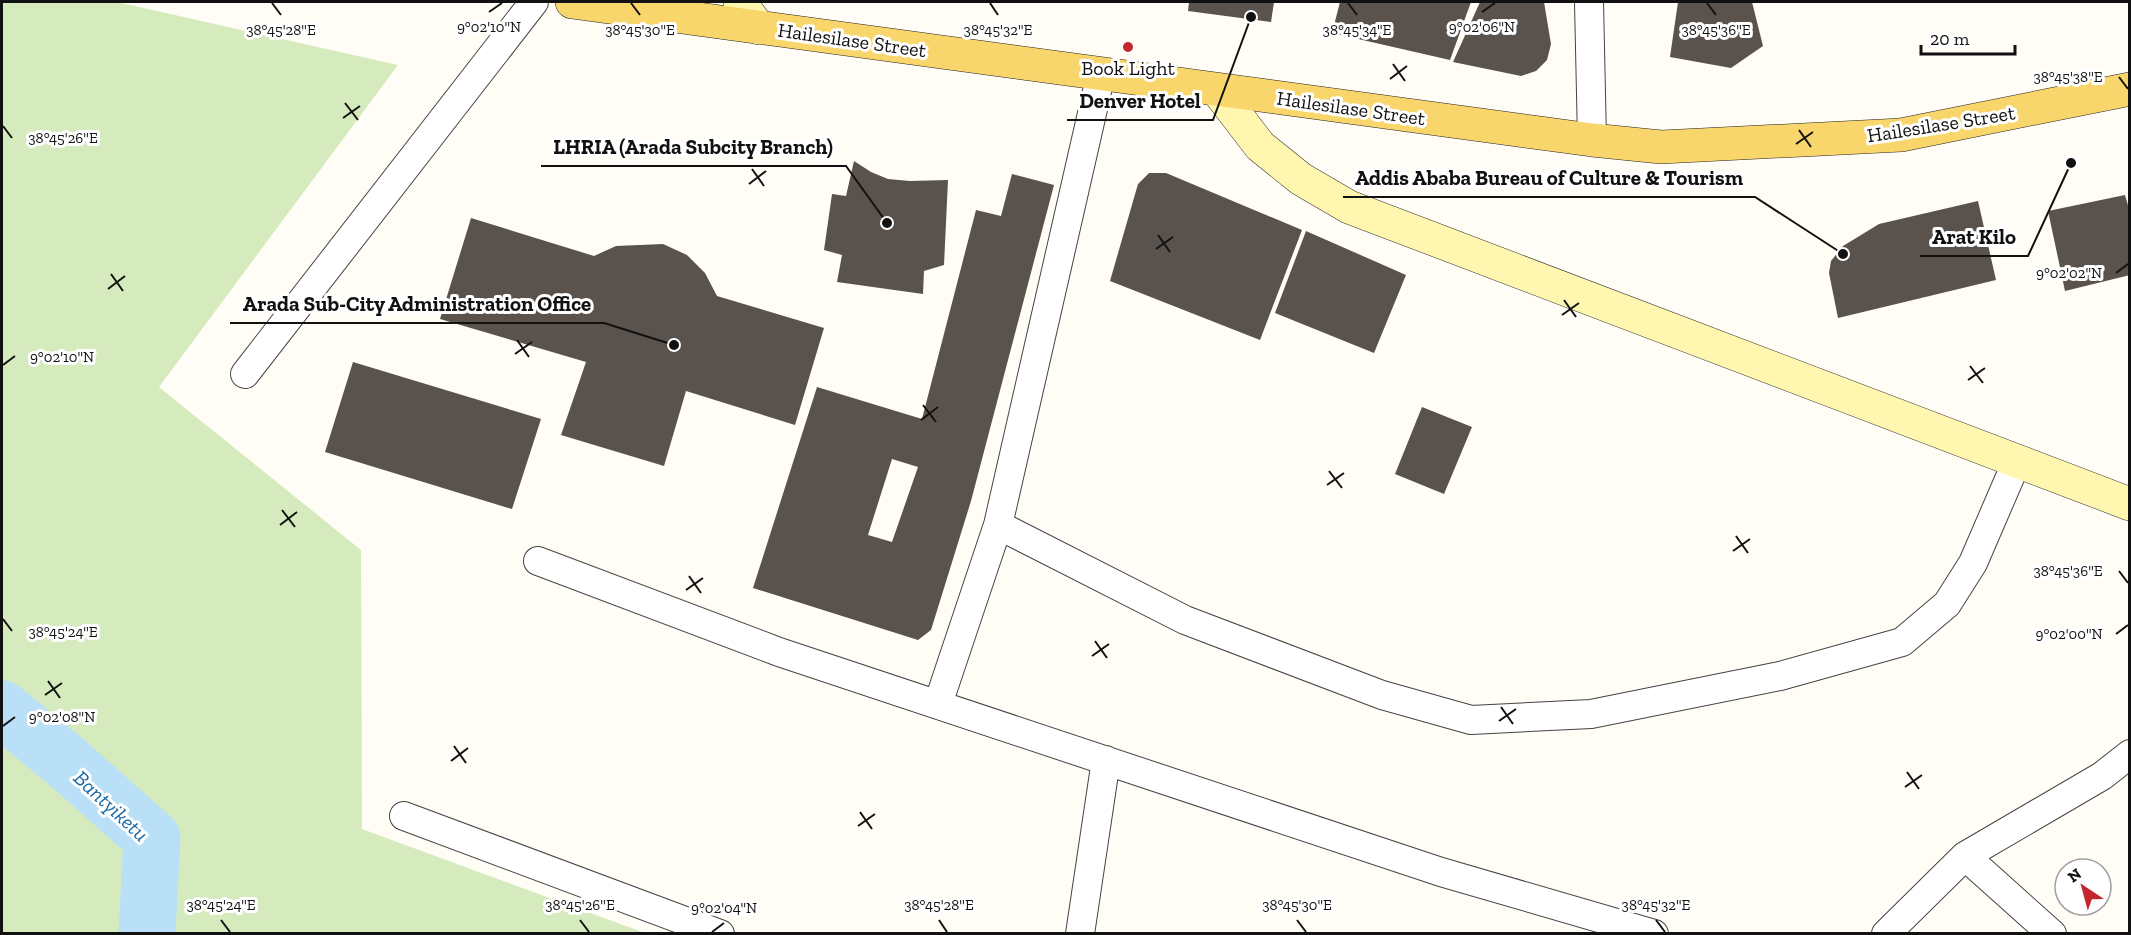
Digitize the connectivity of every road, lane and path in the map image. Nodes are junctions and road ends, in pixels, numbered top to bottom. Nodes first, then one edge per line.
1 (534, 2) edge
2 (740, 2) edge
3 (1589, 2) edge
4 (591, 3) edge
5 (759, 28) junction
6 (1101, 74) junction
7 (2130, 89) edge
8 (1217, 90) junction
9 (1592, 140) junction
10 (245, 374) dead end
11 (2017, 461) junction
12 (2130, 504) edge
13 (998, 525) junction
14 (538, 561) dead end
15 (938, 704) junction
16 (2130, 754) edge
17 (1106, 760) junction
18 (404, 816) dead end
19 (1965, 856) junction
20 (720, 933) edge
21 (1080, 933) edge
22 (1654, 933) edge
23 (1886, 933) edge
24 (2052, 933) edge

1 - 10 street
2 - 5 street
3 - 9 street
4 - 5 main road, Hailesilase Street
5 - 6 main road, Hailesilase Street
6 - 8 main road, Hailesilase Street
6 - 13 street
7 - 9 main road, Hailesilase Street
8 - 9 main road, Hailesilase Street
8 - 11 street
11 - 12 street
11 - 13 street
13 - 15 street
14 - 15 street
15 - 17 street
16 - 19 street
17 - 21 street
17 - 22 street
18 - 20 street
19 - 23 street
19 - 24 street

